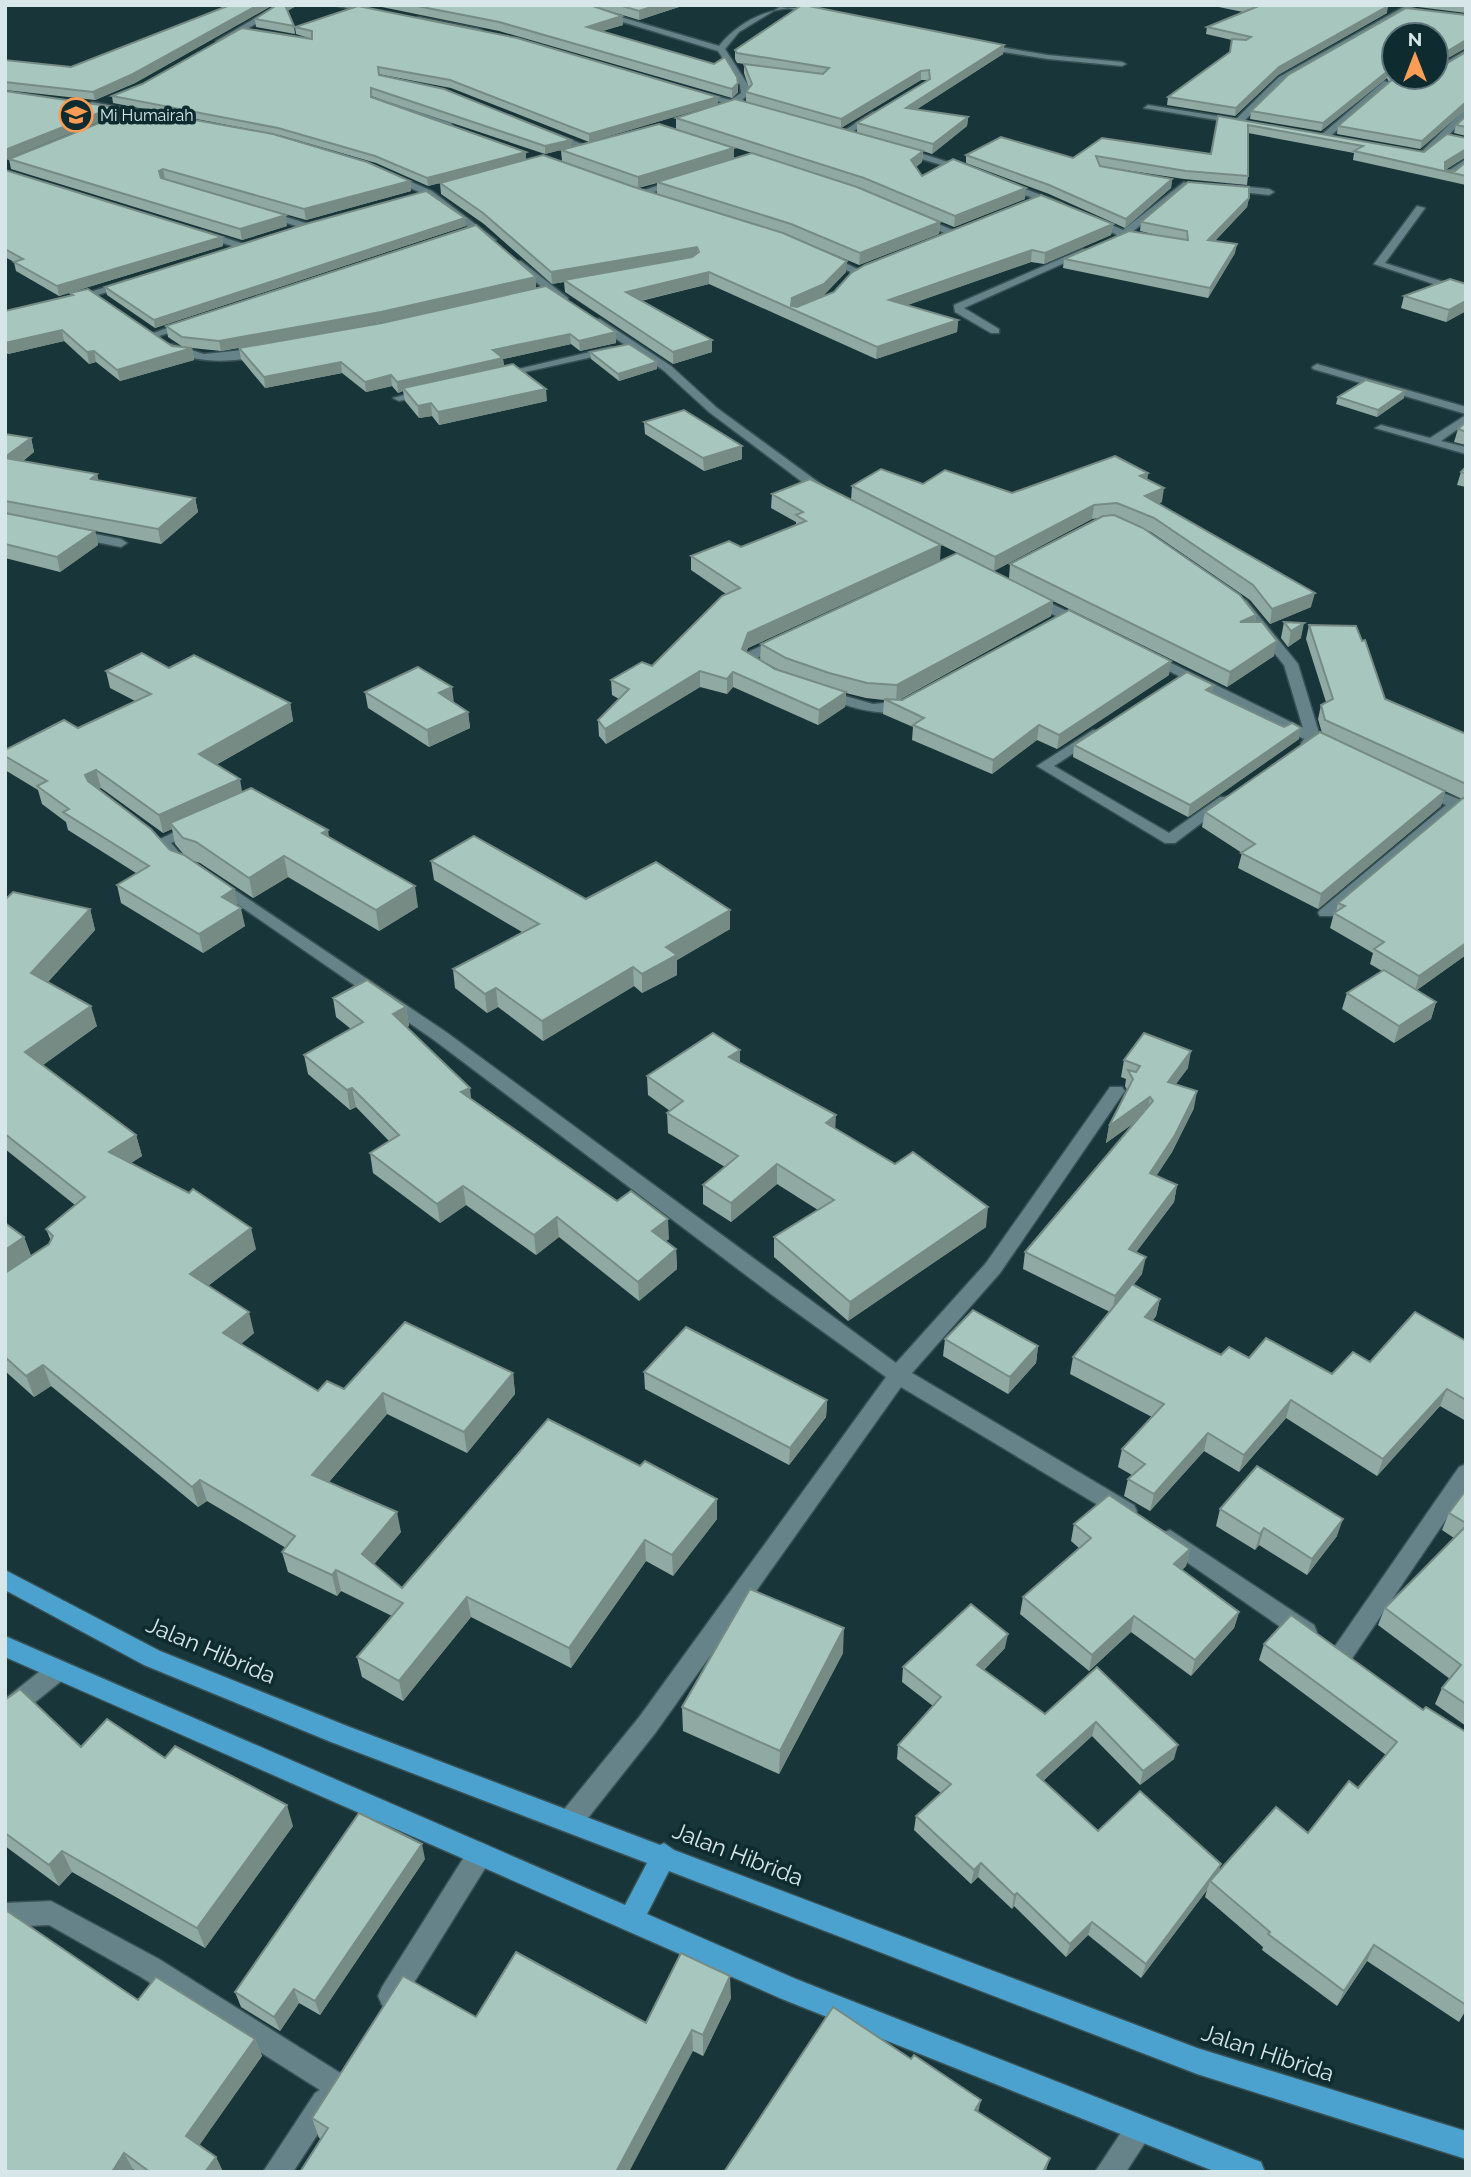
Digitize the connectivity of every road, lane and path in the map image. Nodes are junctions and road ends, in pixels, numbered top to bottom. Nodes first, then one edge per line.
1 (284, 5) edge
2 (338, 5) edge
3 (571, 5) edge
4 (779, 5) edge
5 (1376, 9) edge
6 (1414, 10) edge
7 (381, 13) edge
8 (1402, 13) junction
9 (835, 15) edge
10 (407, 17) edge
11 (240, 29) junction
12 (254, 31) edge
13 (484, 33) edge
14 (975, 45) edge
15 (209, 47) edge
16 (720, 49) junction
17 (1466, 52) edge
18 (1450, 63) edge
19 (1122, 64) dead end
20 (731, 67) junction
21 (744, 69) edge
22 (1380, 89) edge
23 (684, 90) edge
24 (117, 96) edge
25 (376, 100) edge
26 (82, 104) edge
27 (735, 104) junction
28 (890, 105) edge
29 (94, 106) junction
30 (1148, 108) dead end
31 (760, 111) edge
32 (715, 112) edge
33 (135, 113) junction
34 (1466, 113) edge
35 (161, 118) edge
36 (1238, 122) junction
37 (109, 123) edge
38 (1250, 125) edge
39 (533, 129) edge
40 (459, 130) edge
41 (832, 131) edge
42 (843, 134) junction
43 (1311, 136) edge
44 (1443, 136) junction
45 (854, 137) edge
46 (1323, 138) junction
47 (1455, 138) edge
48 (1336, 140) edge
49 (600, 145) edge
50 (888, 146) edge
51 (588, 148) junction
52 (566, 155) edge
53 (1418, 155) edge
54 (1466, 162) edge
55 (383, 173) edge
56 (980, 174) edge
57 (1448, 175) edge
58 (689, 178) edge
59 (991, 179) edge
60 (1172, 183) edge
61 (1184, 185) junction
62 (1196, 186) edge
63 (1220, 188) edge
64 (442, 190) edge
65 (626, 190) edge
66 (1269, 192) dead end
67 (429, 193) junction
68 (638, 194) junction
69 (417, 196) edge
70 (1044, 198) junction
71 (659, 201) edge
72 (1031, 204) edge
73 (1420, 208) dead end
74 (1067, 209) edge
75 (255, 210) edge
76 (908, 214) edge
77 (1079, 214) edge
78 (319, 223) edge
79 (306, 226) junction
80 (189, 229) edge
81 (969, 230) edge
82 (280, 234) edge
83 (957, 235) junction
84 (1126, 235) junction
85 (945, 240) edge
86 (1113, 240) edge
87 (1160, 241) edge
88 (254, 242) edge
89 (1101, 245) edge
90 (241, 246) junction
91 (811, 251) edge
92 (216, 254) edge
93 (871, 268) edge
94 (859, 272) junction
95 (143, 278) edge
96 (845, 281) edge
97 (1466, 292) edge
98 (93, 293) junction
99 (68, 300) edge
100 (103, 300) edge
101 (202, 319) edge
102 (995, 331) dead end
103 (631, 345) junction
104 (274, 349) edge
105 (1317, 367) dead end
106 (489, 377) edge
107 (437, 389) edge
108 (398, 398) edge
109 (1466, 411) edge
110 (1466, 418) edge
111 (1381, 428) dead end
112 (1431, 442) junction
113 (1466, 452) edge
114 (842, 502) edge
115 (57, 530) edge
116 (121, 543) dead end
117 (1018, 592) edge
118 (1233, 598) edge
119 (1090, 628) edge
120 (793, 635) edge
121 (1137, 651) edge
122 (775, 674) edge
123 (808, 688) edge
124 (924, 695) edge
125 (1102, 728) edge
126 (1314, 739) junction
127 (1292, 754) edge
128 (1349, 755) edge
129 (1409, 782) edge
130 (1236, 792) edge
131 (1461, 806) edge
132 (209, 821) edge
133 (1326, 912) dead end
134 (1116, 1091) dead end
135 (898, 1375) junction
136 (1466, 1473) edge
137 (5, 1579) edge
138 (5, 1646) edge
139 (57, 1671) junction
140 (5, 1713) edge
141 (571, 1820) junction
142 (480, 1854) junction
143 (664, 1855) junction
144 (5, 1915) edge
145 (632, 1918) junction
146 (379, 2015) edge
147 (350, 2062) edge
148 (336, 2085) junction
149 (1140, 2129) junction
150 (1464, 2141) edge
151 (277, 2172) edge
152 (1109, 2172) edge
153 (1251, 2172) edge

1 - 11 street
2 - 7 street
3 - 16 street
4 - 9 street
4 - 16 street
5 - 8 street
6 - 8 street
8 - 36 street
10 - 13 street
11 - 12 street
11 - 15 street
14 - 19 street
16 - 20 street
17 - 18 street
20 - 21 street
20 - 27 street
22 - 46 street
23 - 27 street
24 - 29 street
25 - 40 street
26 - 29 street
27 - 31 street
27 - 32 street
28 - 42 street
29 - 33 street
30 - 36 street
33 - 35 street
33 - 37 street
34 - 44 street
36 - 38 street
39 - 51 street
41 - 42 street
42 - 45 street
43 - 46 street
44 - 47 street
44 - 53 street
46 - 48 street
49 - 51 street
50 - 56 street
51 - 52 street
54 - 57 street
55 - 67 street
58 - 68 street
59 - 70 street
60 - 61 street
61 - 62 street
61 - 84 street
63 - 66 street
64 - 67 street
65 - 68 street
67 - 69 street
67 - 103 street
68 - 71 street
70 - 72 street
70 - 74 street
73 - 97 street
75 - 79 street
76 - 83 street
77 - 84 street
78 - 79 street
79 - 82 street
80 - 90 street
81 - 83 street
83 - 85 street
84 - 86 street
84 - 87 street
88 - 90 street
89 - 102 street
90 - 92 street
91 - 94 street
93 - 94 street
94 - 96 street
95 - 98 street
98 - 99 street
98 - 100 street
101 - 104 street
103 - 106 street
103 - 114 street
105 - 109 street
107 - 108 street
110 - 112 street
111 - 112 street
112 - 113 street
115 - 116 street
117 - 119 street
118 - 126 street
120 - 122 street
121 - 126 street
123 - 124 street
125 - 130 street
126 - 127 street
126 - 128 street
129 - 131 street
131 - 133 street
132 - 135 street
134 - 135 street
135 - 136 street
135 - 141 street
137 - 141 main road, Jalan Hibrida
138 - 139 main road
139 - 140 street
139 - 142 main road
141 - 143 main road, Jalan Hibrida
142 - 145 main road
142 - 146 street
143 - 145 main road
143 - 150 main road, Jalan Hibrida
144 - 148 street
145 - 149 main road
147 - 148 street
148 - 151 street
149 - 152 street
149 - 153 main road

